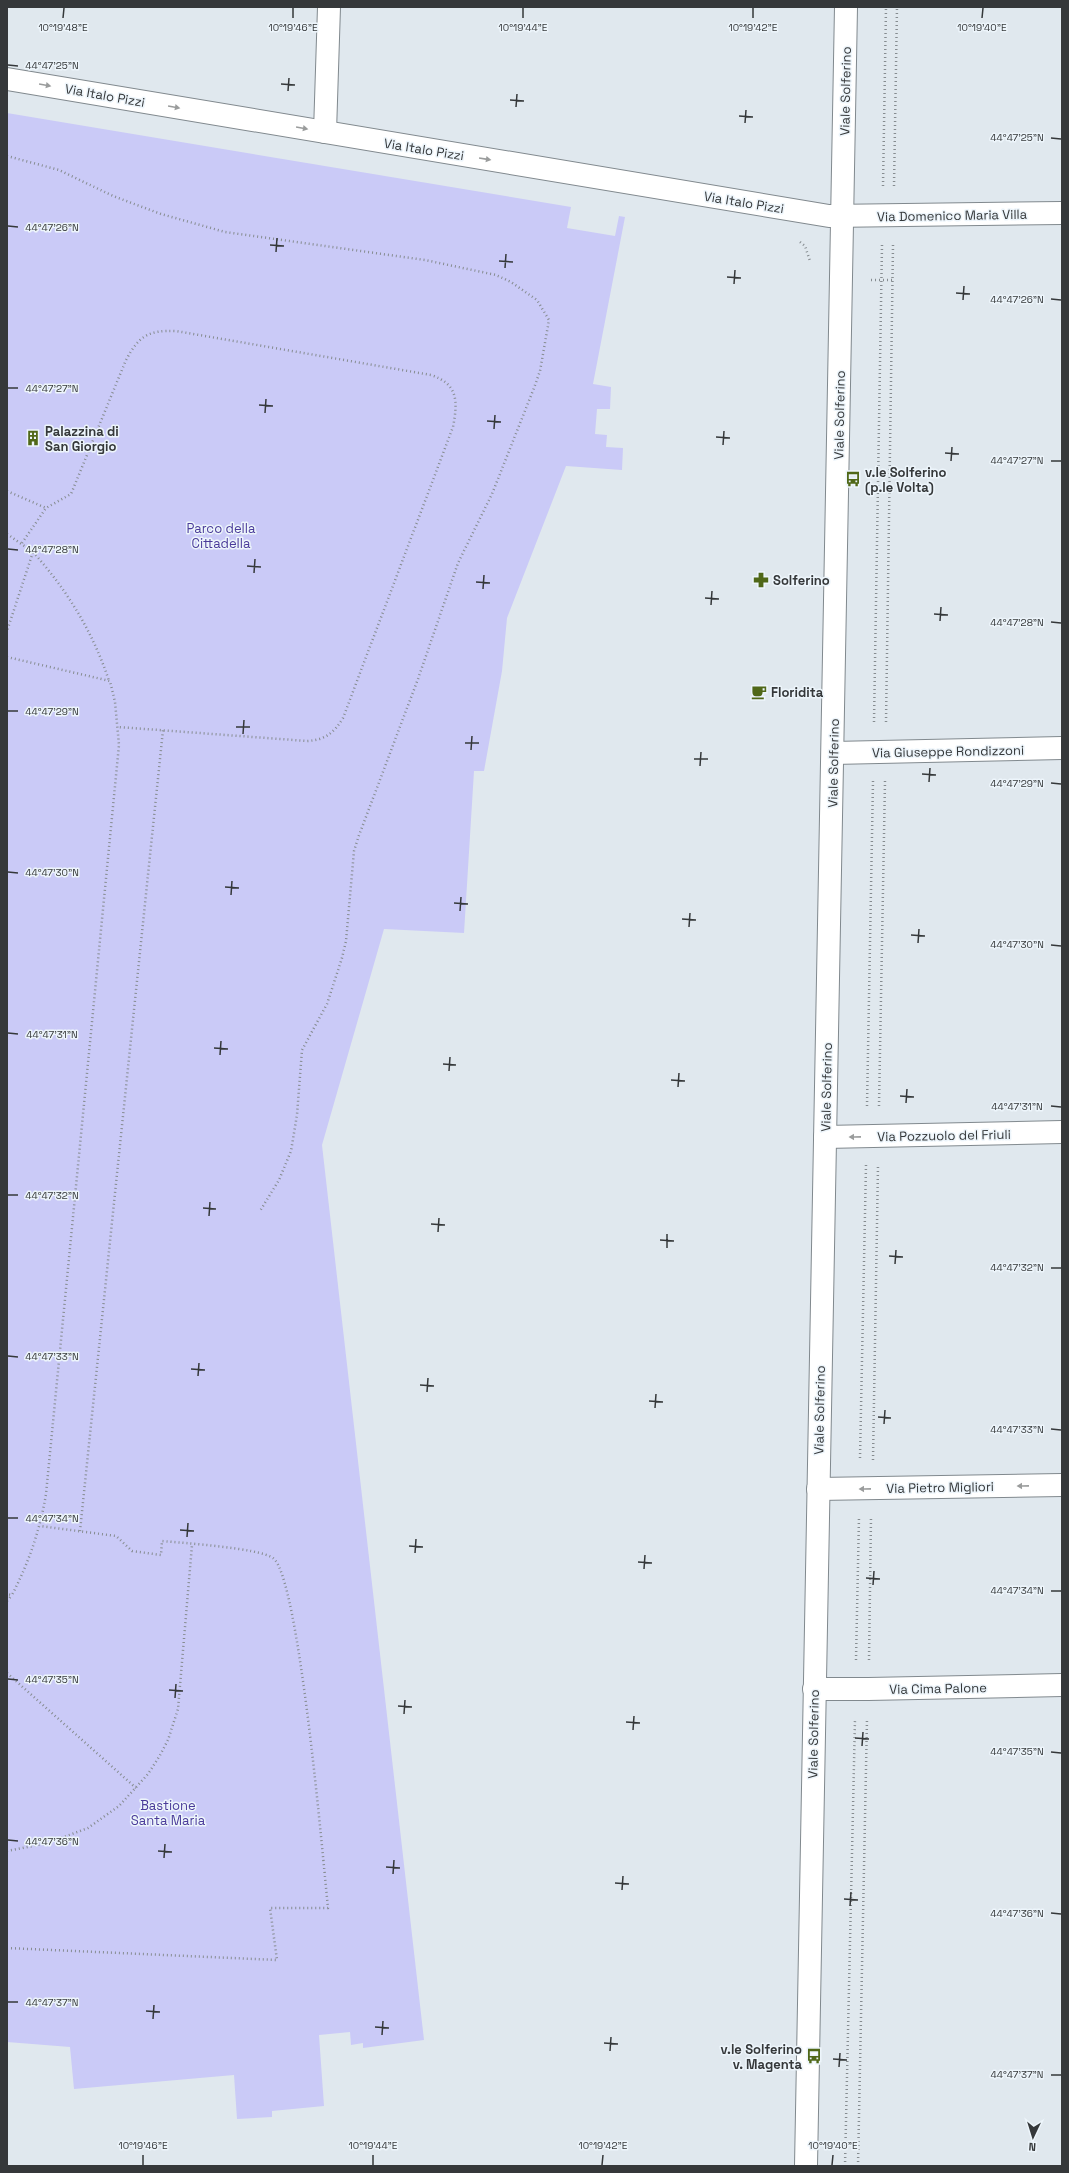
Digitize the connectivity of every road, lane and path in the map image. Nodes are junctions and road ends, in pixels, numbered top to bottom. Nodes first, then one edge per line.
1 (329, 7) edge
2 (846, 7) edge
3 (886, 7) edge
4 (897, 7) edge
5 (7, 79) edge
6 (325, 132) junction
7 (7, 156) edge
8 (1062, 213) edge
9 (842, 217) junction
10 (888, 217) junction
11 (7, 491) edge
12 (46, 508) junction
13 (7, 534) edge
14 (22, 543) junction
15 (33, 552) junction
16 (7, 631) edge
17 (7, 657) edge
18 (110, 681) junction
19 (118, 727) junction
20 (163, 730) junction
21 (1062, 748) edge
22 (880, 752) junction
23 (833, 753) junction
24 (1062, 1132) edge
25 (825, 1137) junction
26 (872, 1137) junction
27 (260, 1211) dead end
28 (1062, 1485) edge
29 (818, 1489) junction
30 (866, 1489) junction
31 (40, 1526) junction
32 (80, 1531) junction
33 (192, 1544) junction
34 (7, 1594) edge
35 (12, 1595) junction
36 (7, 1601) edge
37 (7, 1673) edge
38 (1062, 1685) edge
39 (814, 1688) junction
40 (862, 1689) junction
41 (136, 1788) junction
42 (7, 1851) edge
43 (7, 1948) edge
44 (806, 2166) edge
45 (845, 2166) edge
46 (858, 2166) edge

1 - 6 street
2 - 9 street, Viale Solferino
3 - 10 path
4 - 10 path
5 -> 6 street, Via Italo Pizzi
6 -> 9 street, Via Italo Pizzi
7 - 27 path
8 - 10 street, Via Domenico Maria Villa
9 - 10 street, Via Domenico Maria Villa
9 - 23 street, Viale Solferino
10 - 22 path
10 - 22 path
11 - 12 path
12 - 14 path
12 - 20 path
13 - 14 path
14 - 15 path
15 - 16 path
15 - 18 path
17 - 18 path
18 - 19 path
19 - 20 path
19 - 31 path
20 - 32 path
21 - 22 street, Via Giuseppe Rondizzoni
22 - 23 street, Via Giuseppe Rondizzoni
22 - 26 path
22 - 26 path
23 - 25 street, Viale Solferino
24 - 26 street, Via Pozzuolo del Friuli
26 -> 25 street, Via Pozzuolo del Friuli
25 - 29 street, Viale Solferino
26 - 30 path
26 - 30 path
28 -> 30 street, Via Pietro Migliori
29 - 30 street, Via Pietro Migliori
29 - 39 street, Viale Solferino
30 - 40 path
30 - 40 path
31 - 32 path
31 - 35 path
32 - 33 path
33 - 41 path
33 - 43 path
34 - 35 path
35 - 36 path
37 - 41 path
38 - 40 street, Via Cima Palone
39 - 40 street, Via Cima Palone
39 - 44 street, Viale Solferino
40 - 45 path
40 - 46 path
41 - 42 path

